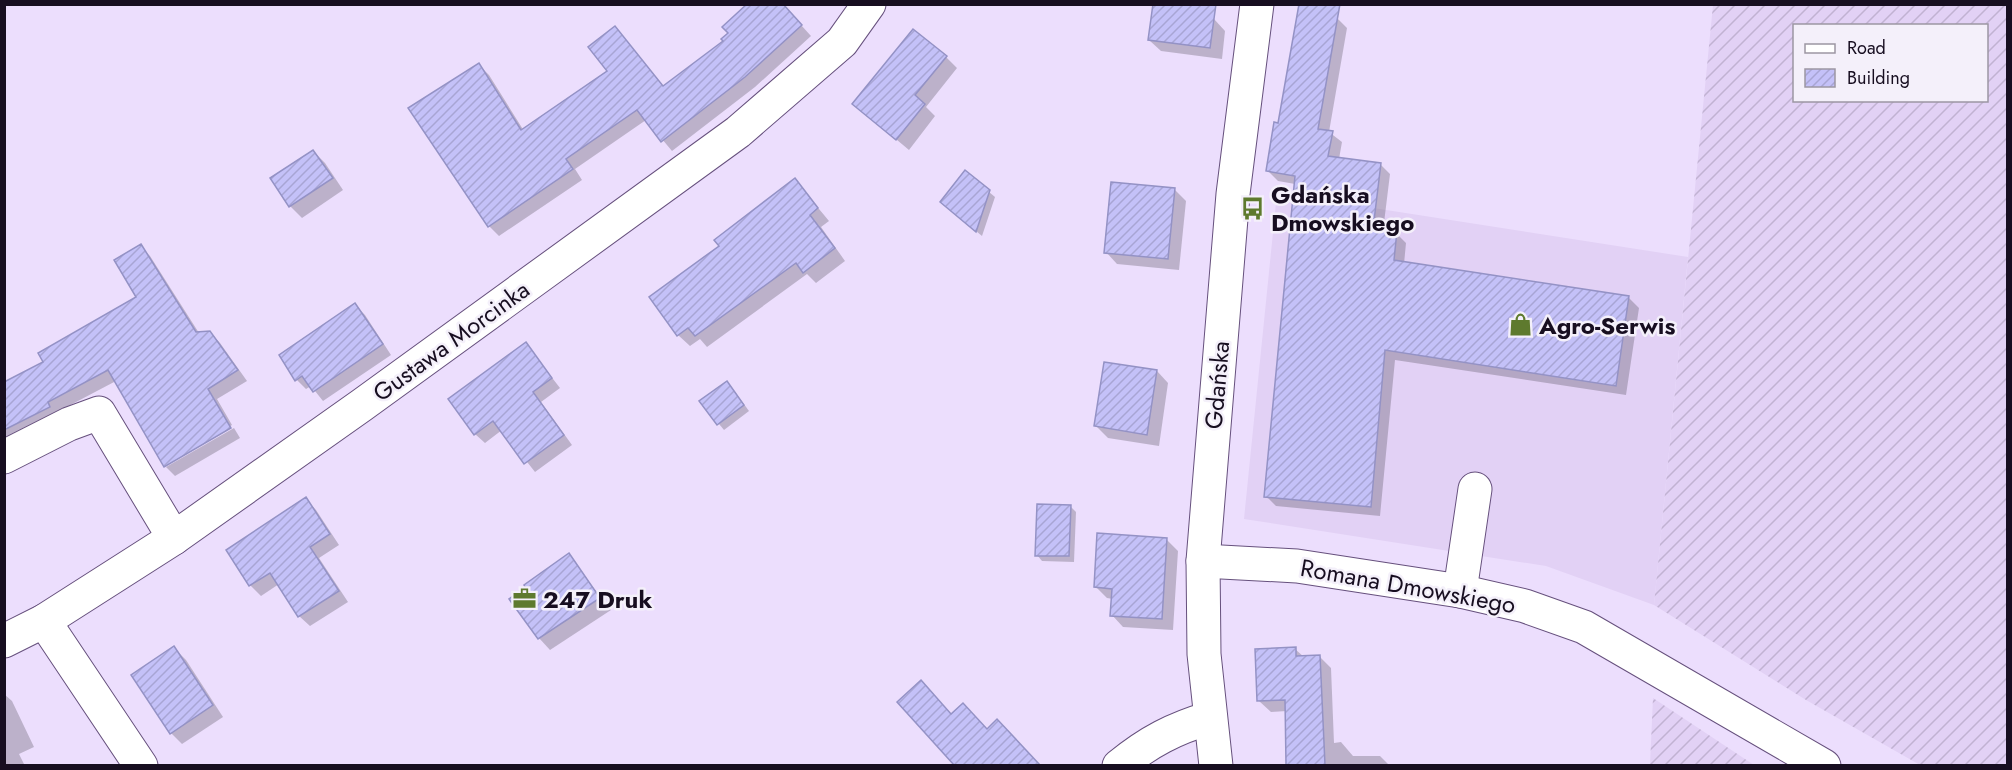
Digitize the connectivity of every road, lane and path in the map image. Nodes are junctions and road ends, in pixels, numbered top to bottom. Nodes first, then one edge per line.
1 (869, 4) edge
2 (1257, 4) edge
3 (4, 457) edge
4 (1475, 489) dead end
5 (174, 538) junction
6 (1203, 561) junction
7 (1460, 591) junction
8 (44, 621) junction
9 (4, 641) edge
10 (1210, 718) junction
11 (141, 765) edge
12 (1119, 765) edge
13 (1216, 765) edge
14 (1824, 765) edge

1 - 5 street, Gustawa Morcinka
2 - 6 street, Gdańska
3 - 5 street
4 - 7 street
5 - 8 street, Gustawa Morcinka
6 - 7 street, Romana Dmowskiego
6 - 10 street, Gdańska
7 - 14 street, Romana Dmowskiego
8 - 9 street, Gustawa Morcinka
8 - 11 street
10 - 12 street
10 - 13 street, Gdańska

